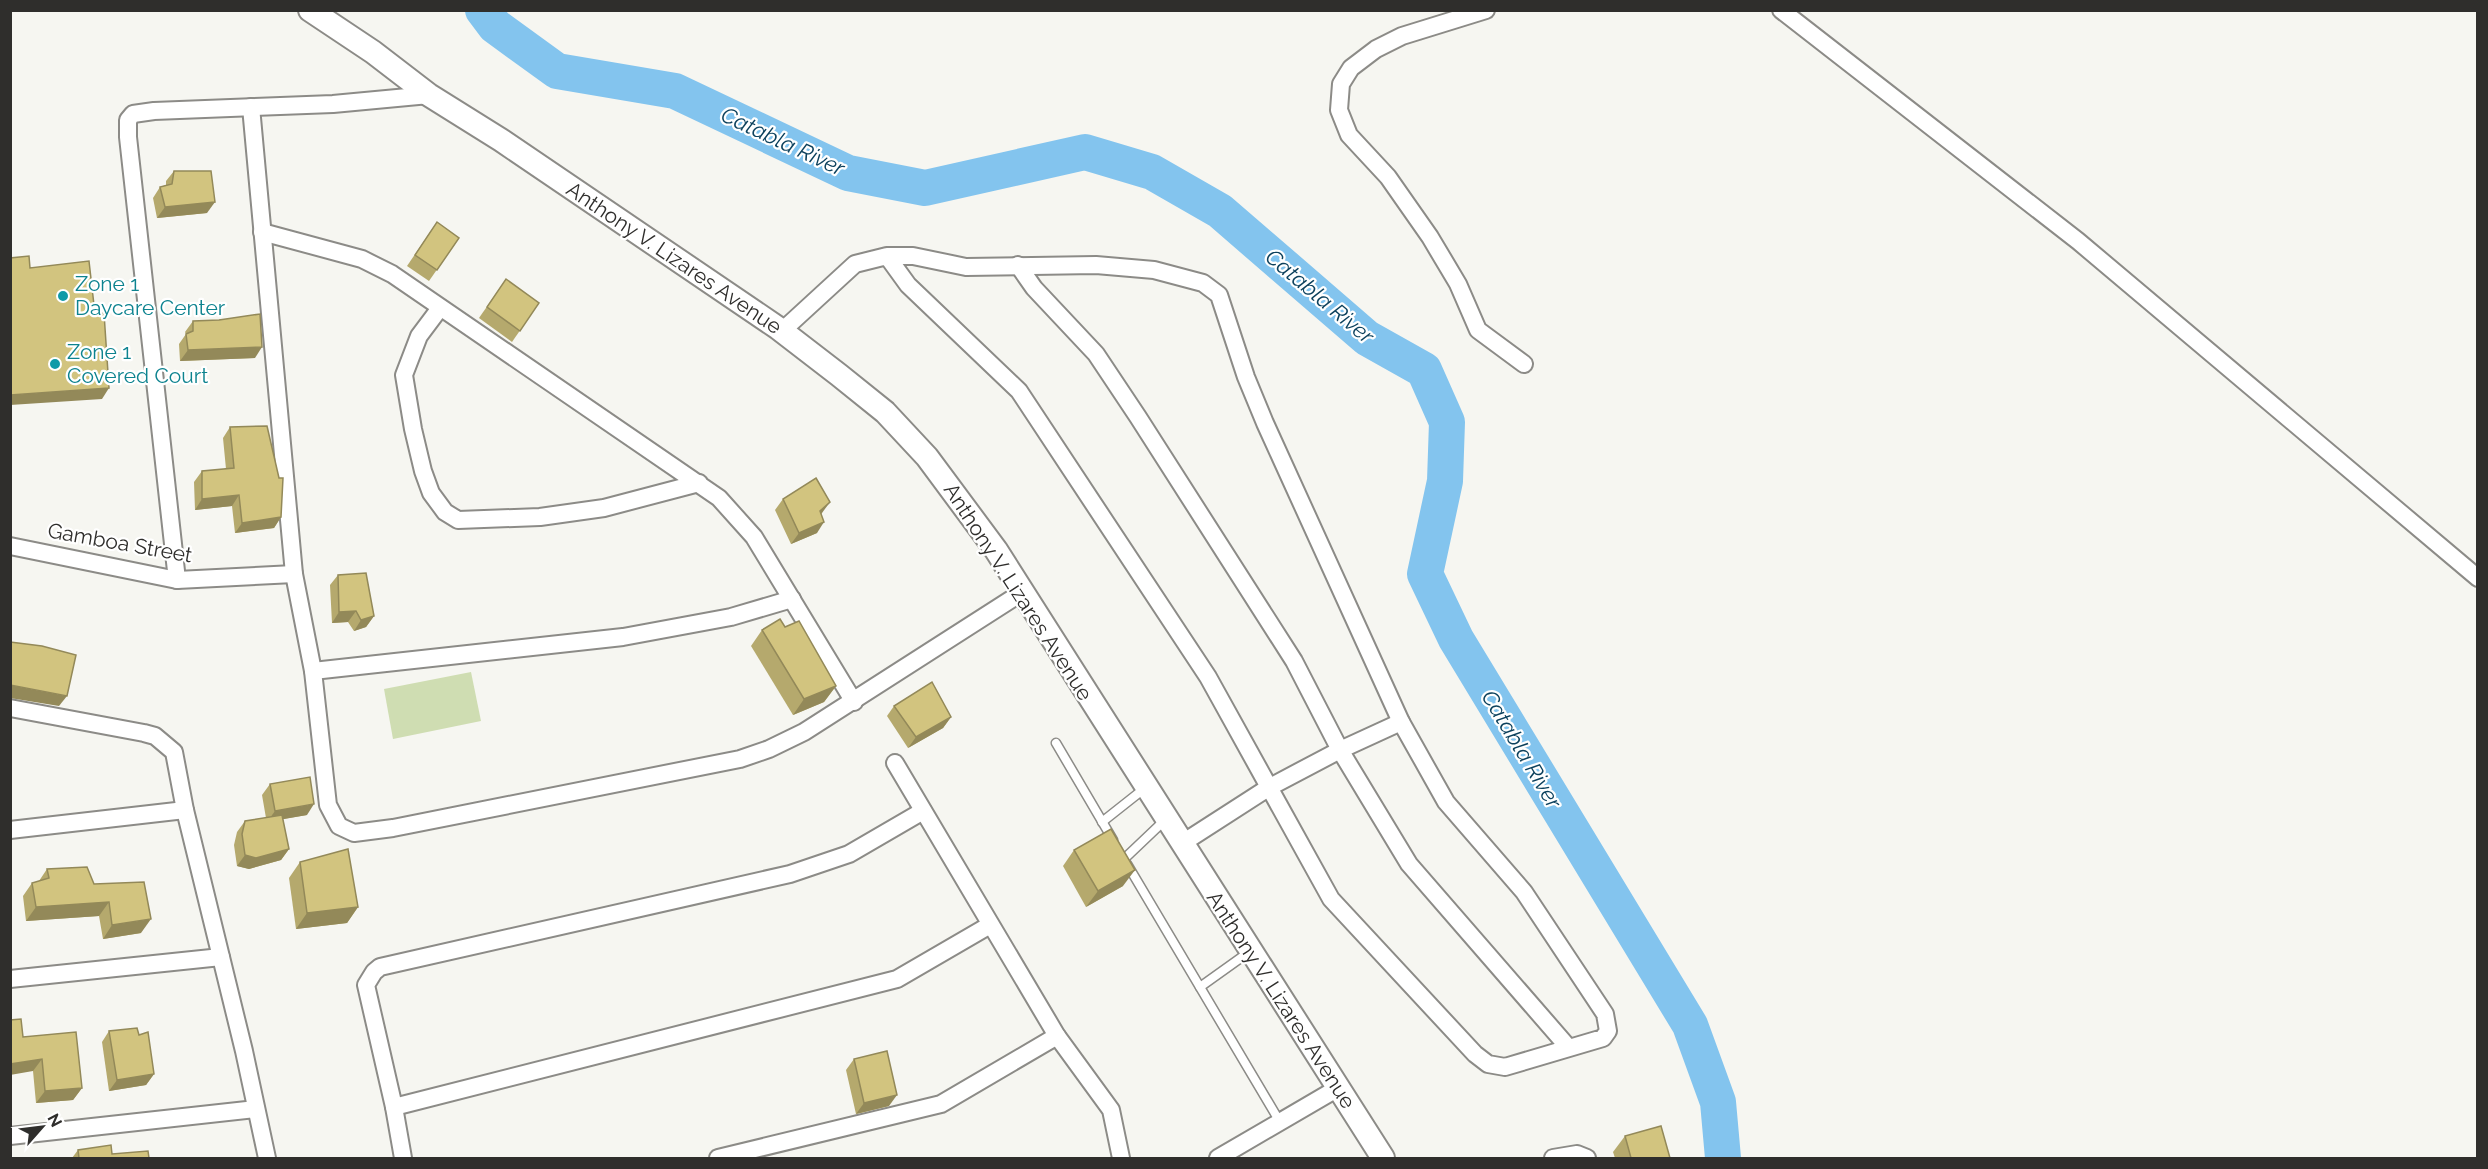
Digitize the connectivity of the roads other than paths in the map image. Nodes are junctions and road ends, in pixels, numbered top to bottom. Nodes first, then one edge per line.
1 (309, 10) edge
2 (1486, 10) edge
3 (1780, 10) edge
4 (340, 20) edge
5 (429, 95) junction
6 (252, 107) junction
7 (262, 232) junction
8 (887, 256) junction
9 (1018, 266) junction
10 (440, 308) junction
11 (782, 331) junction
12 (1524, 364) dead end
13 (699, 483) junction
14 (10, 546) edge
15 (294, 574) junction
16 (2478, 578) edge
17 (177, 580) junction
18 (1021, 593) junction
19 (792, 599) junction
20 (313, 671) junction
21 (854, 702) junction
22 (10, 708) edge
23 (1401, 722) junction
24 (1056, 743) dead end
25 (1340, 750) junction
26 (895, 763) dead end
27 (1145, 788) junction
28 (1268, 788) junction
29 (185, 810) junction
30 (923, 811) junction
31 (1165, 819) junction
32 (1102, 822) junction
33 (10, 830) edge
34 (1181, 844) junction
35 (1124, 858) junction
36 (990, 925) junction
37 (1250, 951) junction
38 (221, 957) junction
39 (10, 978) edge
40 (1200, 987) junction
41 (1057, 1036) junction
42 (1568, 1047) junction
43 (1338, 1088) junction
44 (394, 1107) junction
45 (256, 1109) junction
46 (1280, 1122) junction
47 (10, 1136) edge
48 (267, 1158) edge
49 (403, 1158) edge
50 (718, 1158) edge
51 (1121, 1158) edge
52 (1218, 1158) edge
53 (1383, 1158) edge
54 (1553, 1158) edge
55 (1587, 1158) edge

1 - 4 main road, Anthony V. Lizares Avenue
2 - 12 street
3 - 16 street
4 - 5 main road, Anthony V. Lizares Avenue
5 - 6 street
5 - 11 main road, Anthony V. Lizares Avenue
6 - 7 street
6 - 17 street
7 - 10 street
7 - 15 street
8 - 9 street
8 - 11 street
8 - 28 street
9 - 23 street
9 - 25 street
10 - 13 street
10 - 13 street
11 - 18 main road, Anthony V. Lizares Avenue
13 - 19 street
14 - 17 street, Gamboa Street
15 - 17 street, Gamboa Street
15 - 20 street
18 - 21 street
18 - 27 main road, Anthony V. Lizares Avenue
19 - 20 street
19 - 21 street
20 - 21 street
22 - 29 street
23 - 25 street
23 - 42 street
24 - 32 lane
25 - 28 street
25 - 42 street
26 - 30 street
27 - 31 main road, Anthony V. Lizares Avenue
27 - 32 lane
28 - 34 street
28 - 42 street
29 - 33 street
29 - 38 street
30 - 36 street
30 - 44 street
31 - 34 main road, Anthony V. Lizares Avenue
31 - 35 lane
32 - 35 lane
34 - 37 main road, Anthony V. Lizares Avenue
35 - 40 lane
36 - 41 street
36 - 44 street
37 - 40 lane
37 - 43 main road, Anthony V. Lizares Avenue
38 - 39 street
38 - 45 street
40 - 46 lane
41 - 50 street
41 - 51 street
43 - 46 street
43 - 53 main road, Anthony V. Lizares Avenue
44 - 49 street
45 - 47 street
45 - 48 street
46 - 52 street
54 - 55 street

